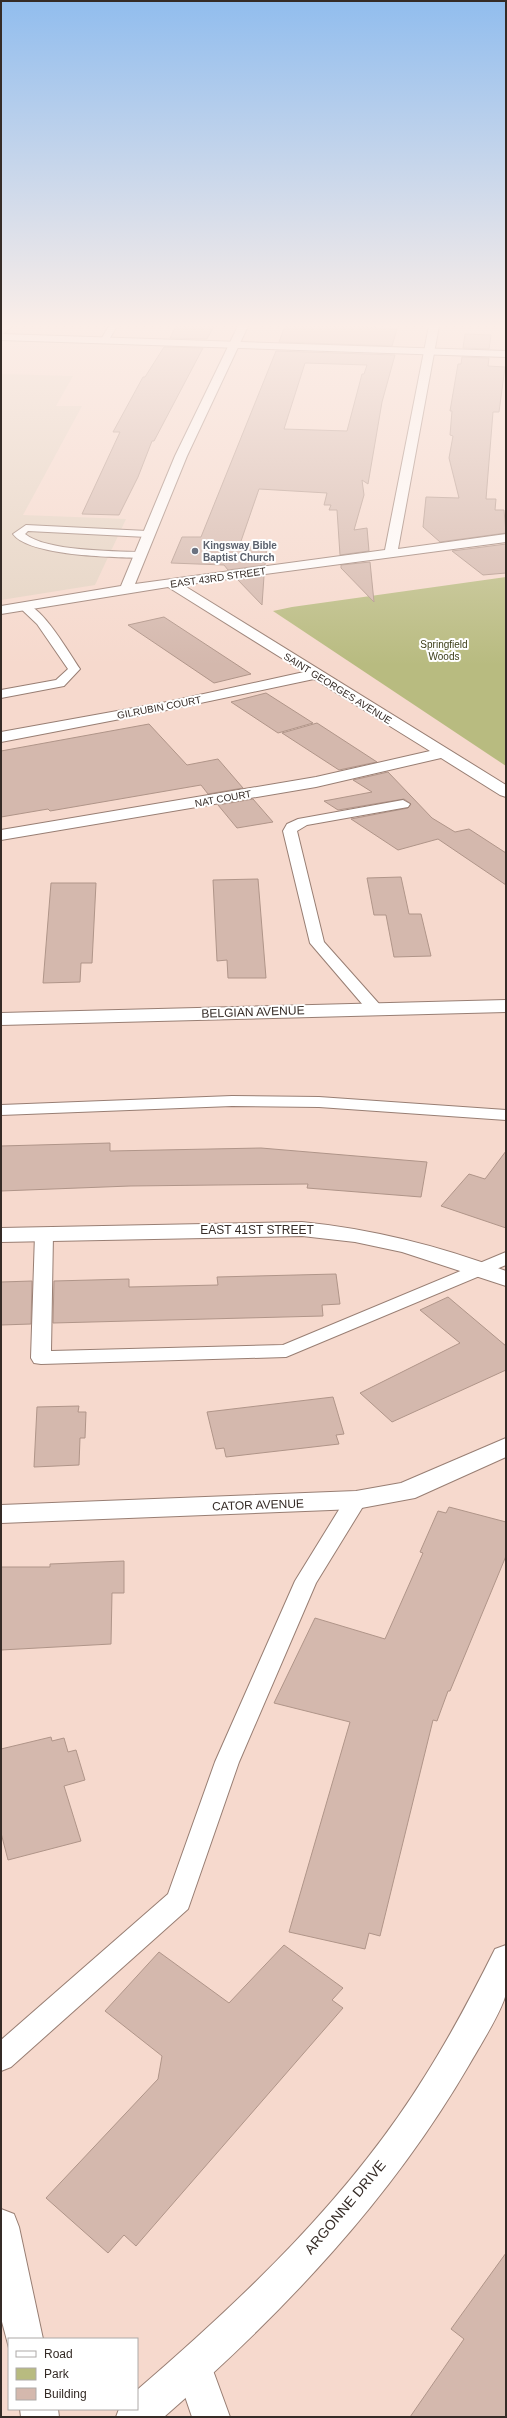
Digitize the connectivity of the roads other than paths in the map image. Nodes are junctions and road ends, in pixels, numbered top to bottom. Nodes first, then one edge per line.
1 (189, 439) edge
2 (412, 439) edge
3 (147, 534) junction
4 (506, 538) edge
5 (391, 554) junction
6 (139, 555) junction
7 (170, 583) junction
8 (126, 589) junction
9 (24, 606) junction
10 (1, 610) edge
11 (316, 674) junction
12 (1, 694) edge
13 (1, 737) edge
14 (443, 753) junction
15 (506, 792) edge
16 (403, 804) dead end
17 (1, 835) edge
18 (506, 1006) edge
19 (375, 1009) junction
20 (1, 1018) edge
21 (1, 1110) edge
22 (506, 1116) edge
23 (44, 1234) junction
24 (1, 1236) edge
25 (506, 1258) edge
26 (481, 1269) junction
27 (506, 1279) edge
28 (506, 1447) edge
29 (356, 1500) junction
30 (1, 1514) edge
31 (506, 1959) edge
32 (1, 2058) edge
33 (1, 2227) edge
34 (24, 2338) edge
35 (194, 2367) junction
36 (135, 2417) edge
37 (211, 2417) edge

1 - 3 street
2 - 5 street
3 - 6 street
3 - 6 lane
4 - 5 street, EAST 43RD STREET
5 - 7 street, EAST 43RD STREET
6 - 8 street
7 - 8 street, EAST 43RD STREET
7 - 11 street, SAINT GEORGES AVENUE
8 - 9 street, EAST 43RD STREET
9 - 10 street, EAST 43RD STREET
9 - 12 lane
11 - 13 street, GILRUBIN COURT
11 - 14 street, SAINT GEORGES AVENUE
14 - 15 street, SAINT GEORGES AVENUE
14 - 17 street, NAT COURT
16 - 19 lane
18 - 19 street, BELGIAN AVENUE
19 - 20 street, BELGIAN AVENUE
21 - 22 lane
23 - 24 street, EAST 41ST STREET
23 - 26 street, EAST 41ST STREET
23 - 26 lane
25 - 26 lane
26 - 27 street, EAST 41ST STREET
28 - 29 street, CATOR AVENUE
29 - 30 street, CATOR AVENUE
29 - 32 lane
31 - 35 street, ARGONNE DRIVE
33 - 34 street
35 - 36 street, ARGONNE DRIVE
35 - 37 street

